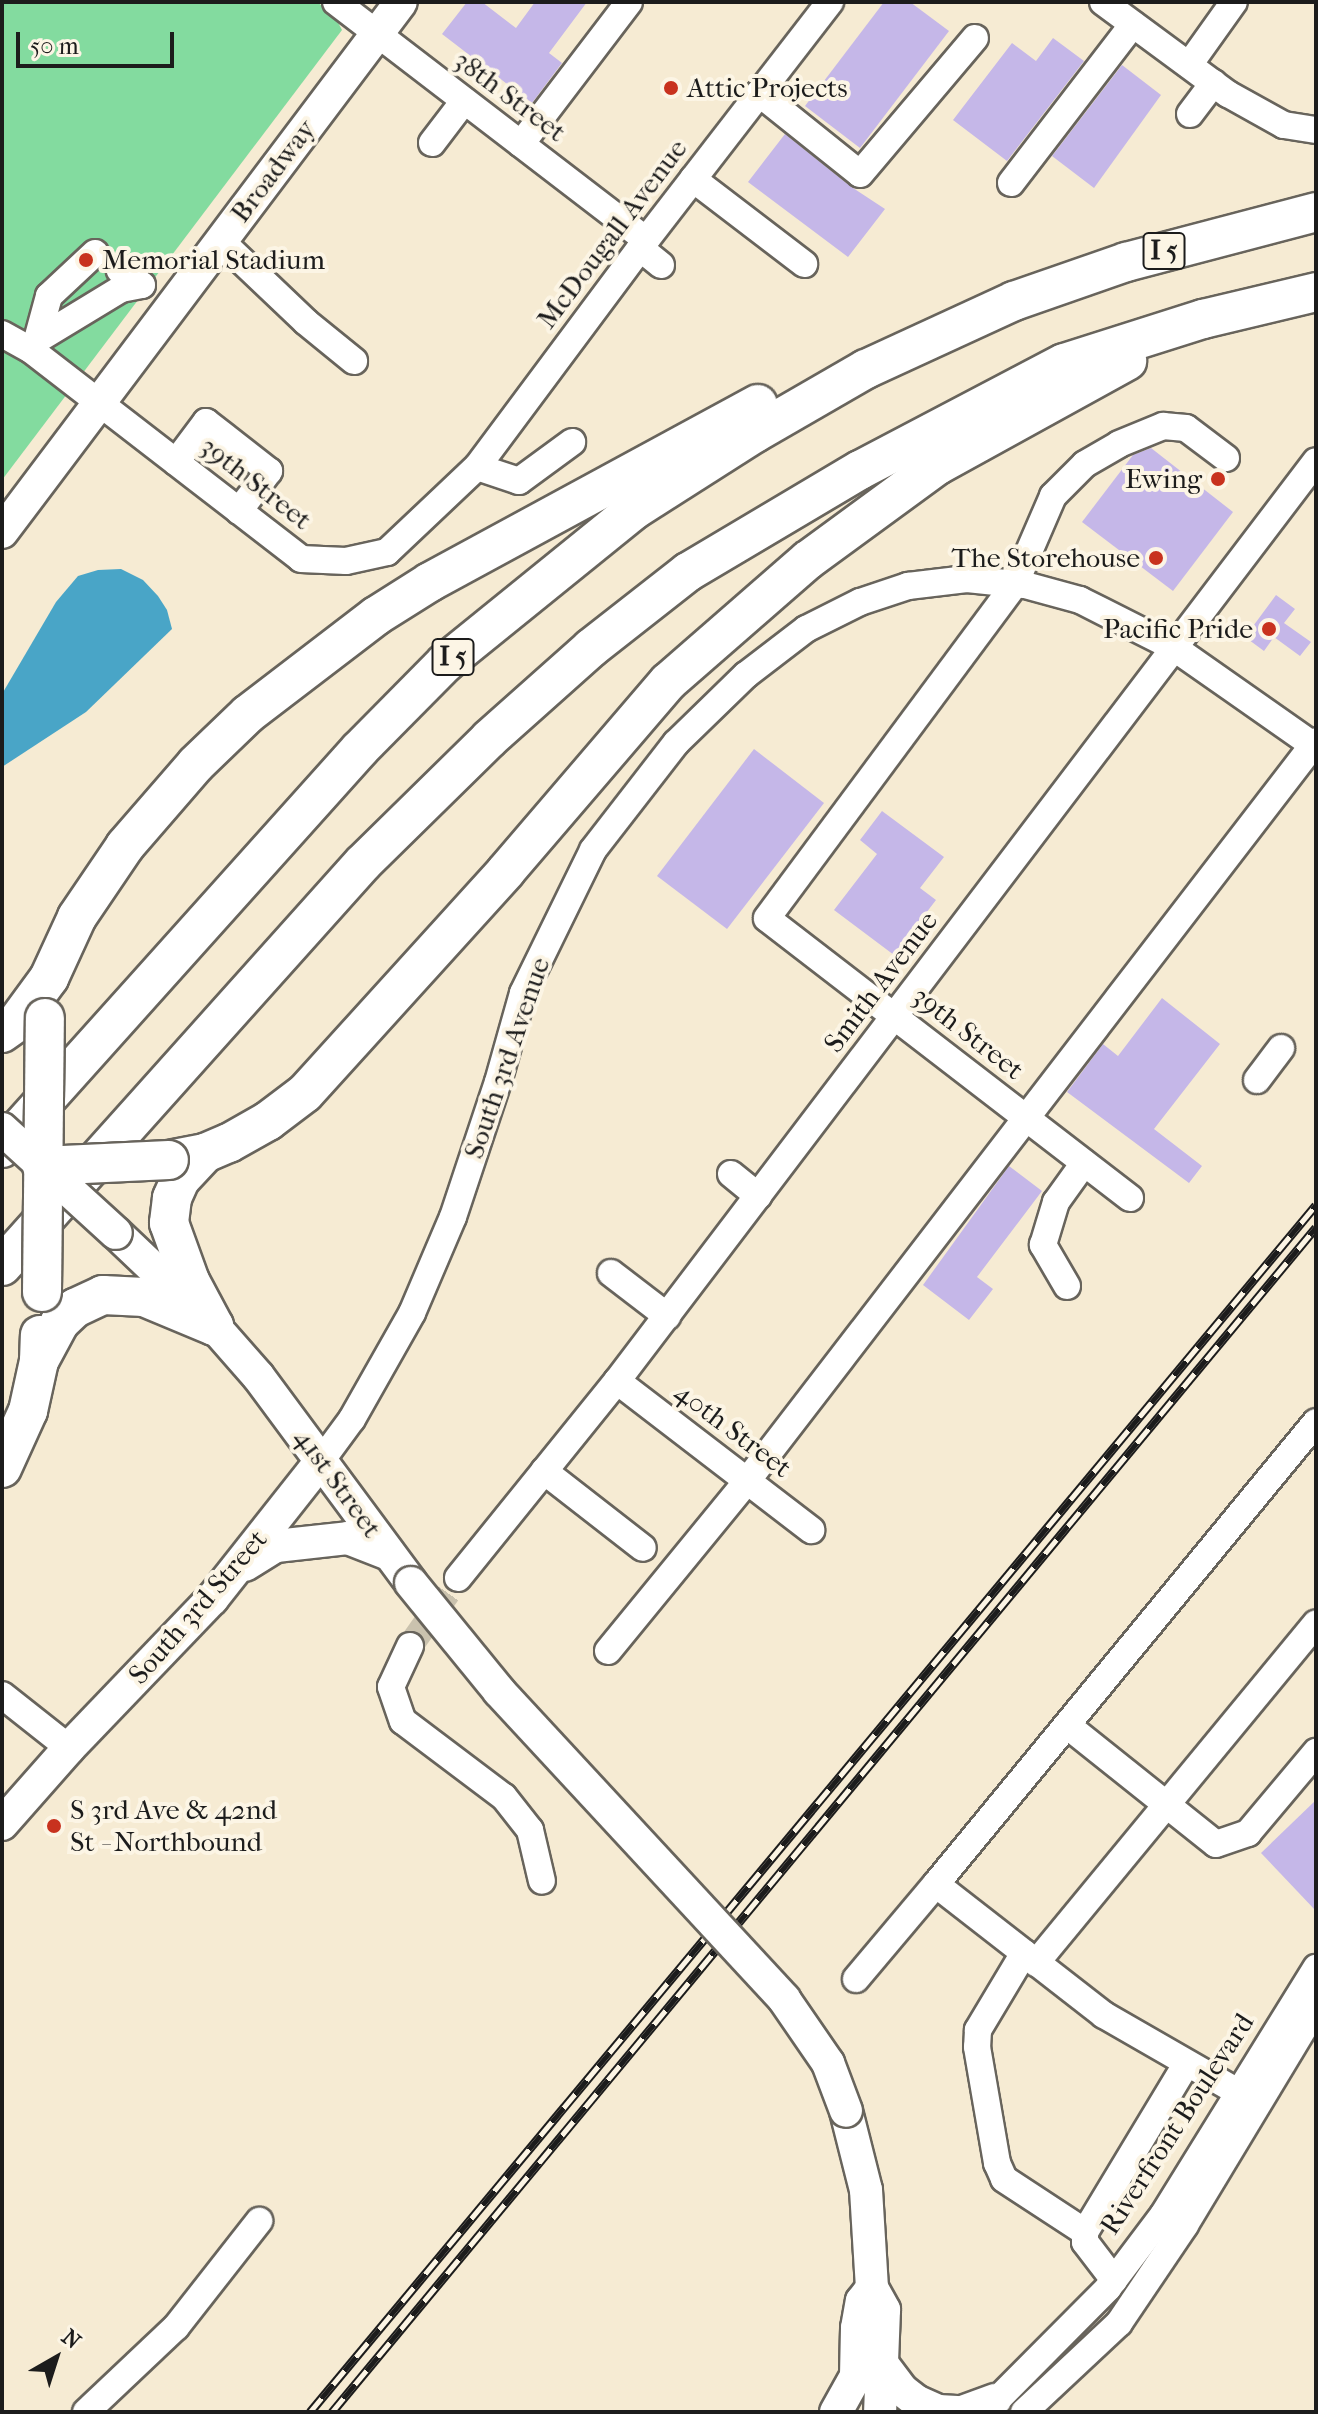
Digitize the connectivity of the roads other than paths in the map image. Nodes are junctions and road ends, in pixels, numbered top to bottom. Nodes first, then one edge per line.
1 (336, 2) edge
2 (401, 2) edge
3 (629, 2) edge
4 (830, 2) edge
5 (1103, 2) edge
6 (1234, 2) edge
7 (1133, 24) junction
8 (376, 33) junction
9 (975, 38) dead end
10 (1189, 65) junction
11 (1213, 83) junction
12 (759, 93) junction
13 (464, 101) junction
14 (1190, 114) dead end
15 (1316, 130) edge
16 (432, 143) dead end
17 (521, 144) junction
18 (693, 179) junction
19 (1011, 183) dead end
20 (1316, 212) edge
21 (221, 241) junction
22 (643, 244) junction
23 (95, 253) dead end
24 (804, 264) dead end
25 (661, 265) dead end
26 (120, 270) dead end
27 (142, 285) junction
28 (1316, 292) edge
29 (1014, 301) junction
30 (172, 305) junction
31 (1203, 319) junction
32 (2, 334) edge
33 (34, 345) junction
34 (354, 361) dead end
35 (100, 402) junction
36 (572, 442) dead end
37 (1226, 458) dead end
38 (1316, 461) edge
39 (176, 462) junction
40 (477, 467) junction
41 (239, 511) junction
42 (2, 532) edge
43 (1015, 584) junction
44 (1173, 647) junction
45 (1315, 744) edge
46 (49, 978) junction
47 (895, 1017) junction
48 (2, 1033) edge
49 (1281, 1048) dead end
50 (1257, 1080) dead end
51 (1028, 1119) junction
52 (2, 1129) edge
53 (2, 1148) edge
54 (187, 1156) junction
55 (1084, 1163) junction
56 (42, 1166) junction
57 (2, 1167) edge
58 (731, 1174) dead end
59 (758, 1196) junction
60 (1130, 1198) dead end
61 (2, 1266) edge
62 (611, 1273) dead end
63 (1067, 1286) dead end
64 (667, 1316) junction
65 (214, 1326) junction
66 (39, 1361) junction
67 (617, 1381) junction
68 (1316, 1422) edge
69 (321, 1461) junction
70 (2, 1468) edge
71 (544, 1471) junction
72 (747, 1481) junction
73 (811, 1530) dead end
74 (643, 1548) dead end
75 (389, 1554) junction
76 (233, 1573) junction
77 (458, 1578) tunnel mouth
78 (1316, 1623) edge
79 (410, 1646) tunnel mouth
80 (608, 1651) dead end
81 (2, 1695) edge
82 (1068, 1726) junction
83 (69, 1748) junction
84 (1316, 1752) edge
85 (1165, 1806) junction
86 (2, 1824) edge
87 (542, 1881) dead end
88 (936, 1884) junction
89 (1030, 1958) junction
90 (1316, 1968) edge
91 (856, 1979) dead end
92 (1316, 2008) edge
93 (1187, 2063) junction
94 (1247, 2097) junction
95 (259, 2221) dead end
96 (1085, 2232) junction
97 (1114, 2280) junction
98 (872, 2288) junction
99 (880, 2361) junction
100 (1001, 2408) edge
101 (86, 2412) edge
102 (836, 2412) edge
103 (880, 2412) edge
104 (960, 2412) edge

1 - 8 street, 38th Street
2 - 8 main road, Broadway
3 - 17 street
4 - 12 street, McDougall Avenue
5 - 7 street
6 - 10 street
7 - 10 street
7 - 19 street
8 - 13 street, 38th Street
8 - 21 main road, Broadway
9 - 12 street
10 - 11 street
11 - 14 street
11 - 15 street
12 - 18 street, McDougall Avenue
13 - 16 street
13 - 17 street, 38th Street
17 - 22 street, 38th Street
18 - 22 street, McDougall Avenue
18 - 24 street
20 - 29 highway, I 5
21 - 30 main road, Broadway
21 - 34 street
22 - 25 street, 38th Street
22 - 40 street, McDougall Avenue
23 - 33 street
26 - 27 street
27 - 30 street
27 - 33 street
28 - 31 highway
29 - 46 highway
29 - 53 highway, I 5
30 - 35 main road, Broadway
31 - 54 highway
31 - 61 highway
32 - 33 street, 39th Street
33 - 35 street, 39th Street
35 - 39 street, 39th Street
35 - 42 main road, Broadway
36 - 40 street
37 - 43 street
38 - 44 street, Smith Avenue
39 - 41 street, 39th Street
39 - 41 street
40 - 41 street, 39th Street
43 - 44 street, South 3rd Avenue
43 - 47 street, 39th Street
43 - 69 street, South 3rd Avenue
44 - 45 street
44 - 47 street, Smith Avenue
45 - 51 street
46 - 48 highway
46 - 56 highway, bridge
47 - 51 street, 39th Street
47 - 59 street, Smith Avenue
49 - 50 street
51 - 55 street, 39th Street
51 - 72 street
52 - 56 main road, 41st Street, bridge
54 - 56 highway, bridge
54 - 65 highway
55 - 60 street, 39th Street
55 - 63 street
56 - 57 highway
56 - 65 main road, 41st Street, bridge
56 - 66 highway, bridge
58 - 59 street
59 - 64 street, Smith Avenue
62 - 64 street
64 - 67 street, Smith Avenue
65 - 66 highway
65 - 69 main road, 41st Street
66 - 70 highway
67 - 71 street, Smith Avenue
67 - 72 street, 40th Street
68 - 82 street
69 - 75 main road, 41st Street
69 - 76 main road, South 3rd Street
71 - 74 street
71 - 77 street, Smith Avenue
72 - 73 street, 40th Street
72 - 80 street
75 - 76 main road
75 - 98 main road, 41st Street, bridge
76 - 83 main road, South 3rd Street
78 - 85 street
79 - 87 street
81 - 83 street
82 - 85 street
82 - 88 street
83 - 86 main road
84 - 85 street
85 - 89 street
88 - 89 street
88 - 91 street
89 - 93 street
89 - 96 street
90 - 94 street, Riverfront Boulevard
92 - 94 street, Riverfront Boulevard
93 - 94 street
93 - 96 street
94 - 97 street, Riverfront Boulevard
94 - 100 street, Riverfront Boulevard
95 - 101 street
96 - 97 street
97 - 100 street, Riverfront Boulevard
98 - 99 main road
98 - 102 main road
99 - 103 main road
99 - 104 main road
100 - 104 main road

